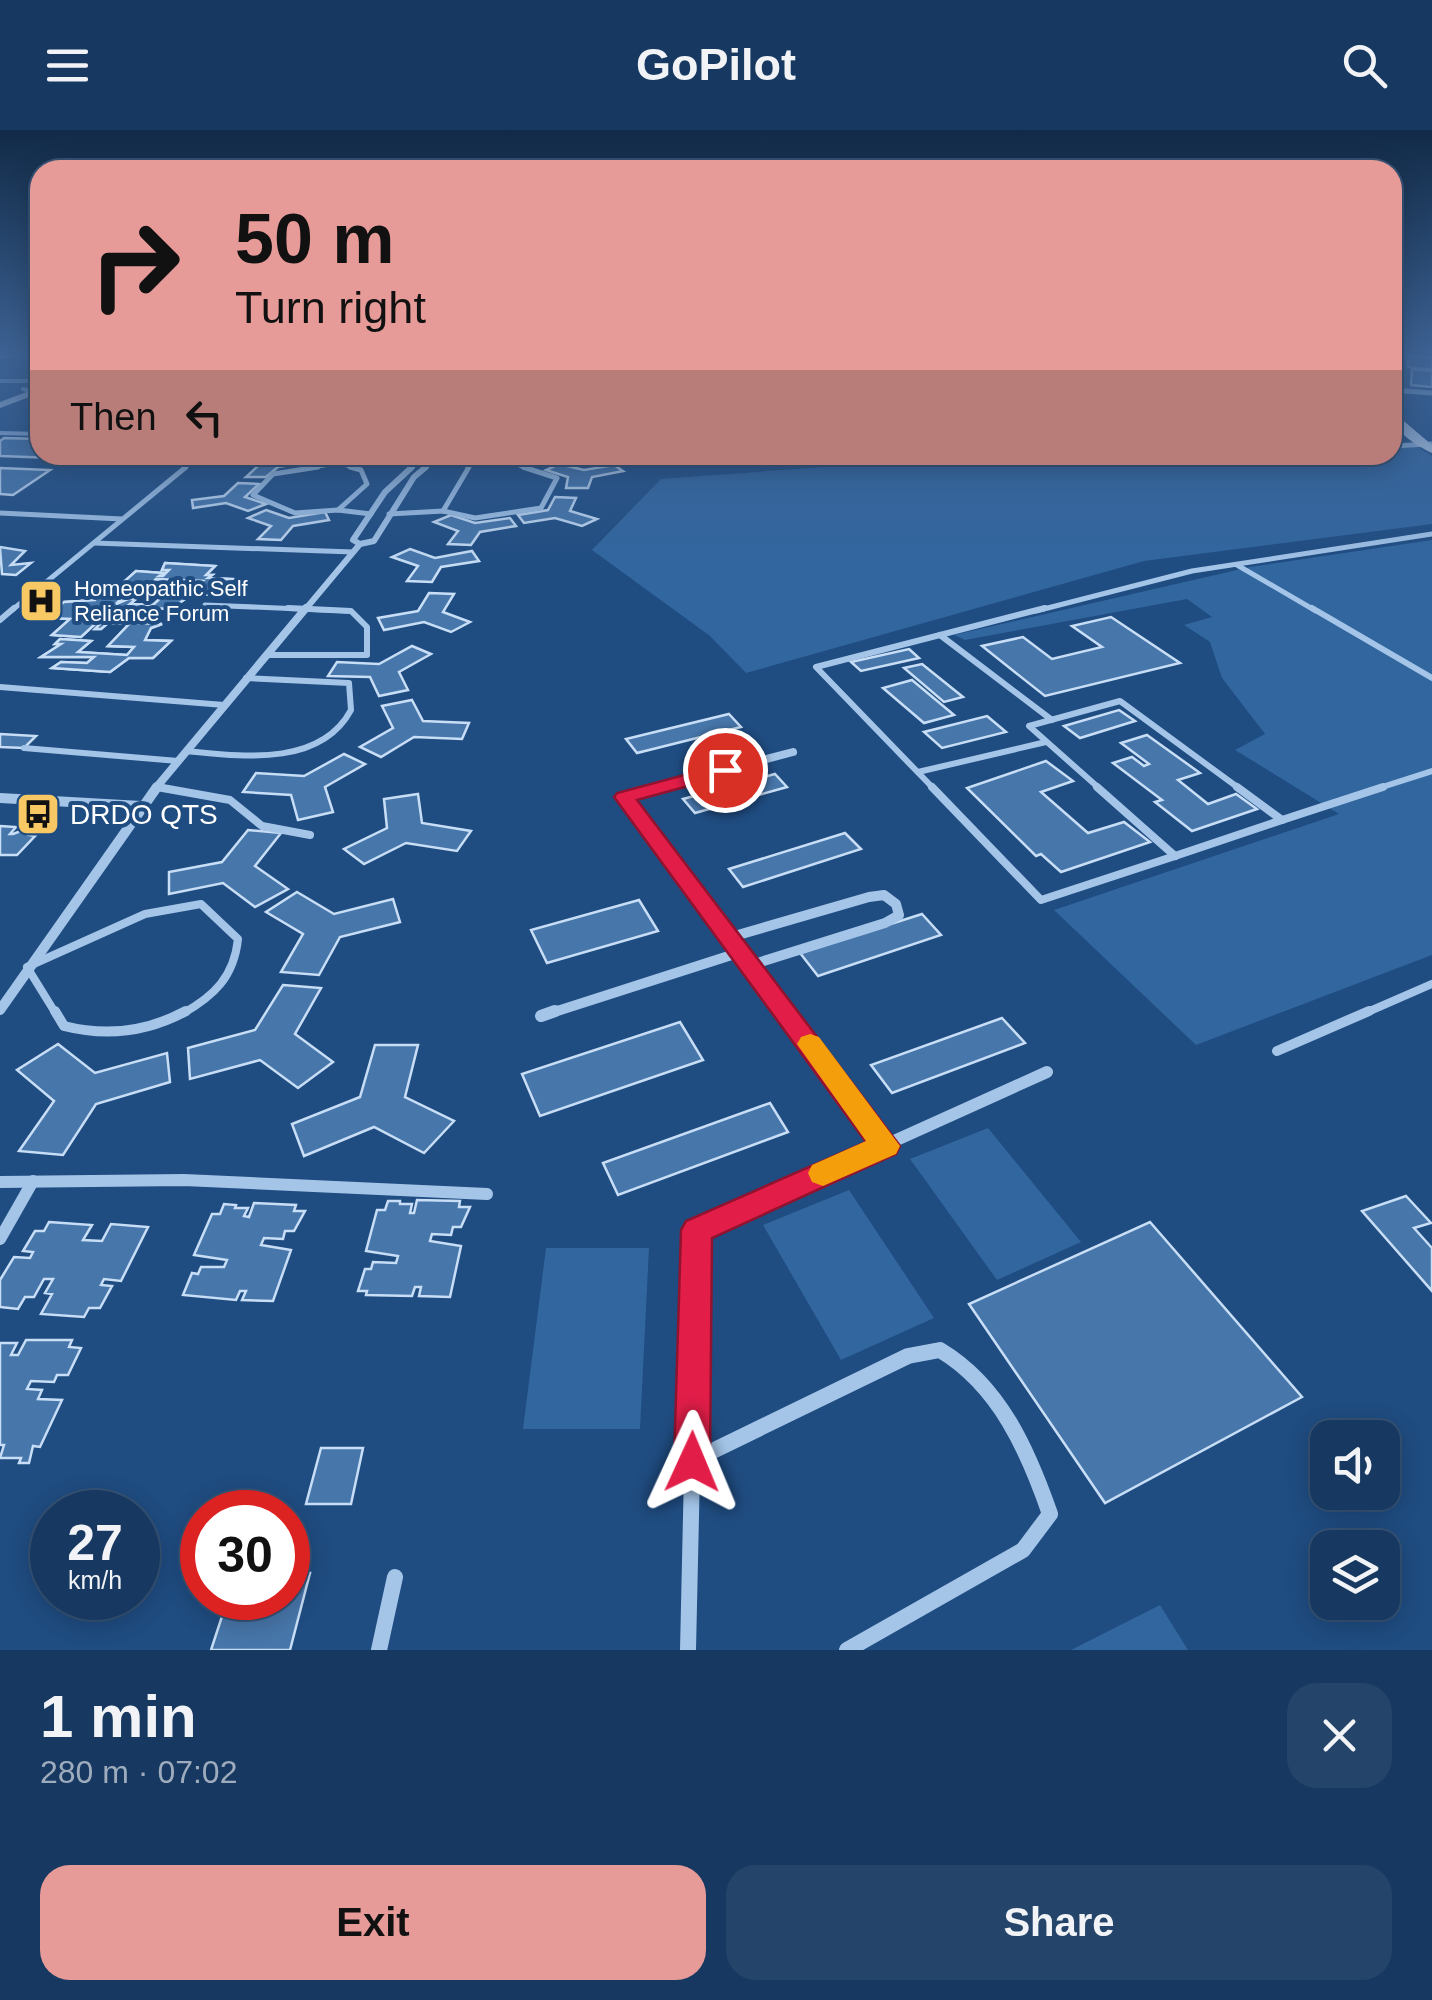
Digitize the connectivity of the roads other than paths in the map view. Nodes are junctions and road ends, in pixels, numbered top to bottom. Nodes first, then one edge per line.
1 (1405, 426) edge
2 (0, 433) edge
3 (30, 434) edge
4 (1402, 446) edge
5 (1429, 447) edge
6 (188, 465) edge
7 (327, 465) edge
8 (345, 465) edge
9 (413, 465) edge
10 (428, 465) edge
11 (470, 465) edge
12 (518, 465) edge
13 (338, 510) junction
14 (443, 511) junction
15 (0, 514) edge
16 (371, 514) junction
17 (390, 514) junction
18 (122, 519) junction
19 (1432, 534) edge
20 (94, 542) junction
21 (360, 544) junction
22 (353, 552) junction
23 (1236, 564) junction
24 (206, 605) dead end
25 (303, 611) junction
26 (0, 620) edge
27 (940, 635) junction
28 (266, 654) junction
29 (246, 678) junction
30 (1432, 678) edge
31 (0, 687) edge
32 (224, 705) junction
33 (1052, 720) junction
34 (1046, 742) junction
35 (24, 748) dead end
36 (186, 752) junction
37 (793, 752) dead end
38 (178, 761) junction
39 (1432, 771) edge
40 (918, 772) junction
41 (158, 786) junction
42 (0, 798) edge
43 (141, 806) junction
44 (1282, 820) junction
45 (310, 835) dead end
46 (1174, 856) junction
47 (730, 937) junction
48 (741, 952) junction
49 (751, 964) junction
50 (28, 966) junction
51 (1432, 984) edge
52 (0, 1010) edge
53 (541, 1016) dead end
54 (1277, 1050) dead end
55 (1047, 1072) dead end
56 (886, 1146) junction
57 (0, 1182) edge
58 (33, 1182) junction
59 (487, 1194) dead end
60 (0, 1239) edge
61 (692, 1462) junction
62 (395, 1577) dead end
63 (378, 1650) edge
64 (688, 1650) edge
65 (847, 1650) edge

1 - 5 street
2 - 3 lane
4 - 5 street
6 - 18 lane
7 - 13 lane
8 - 13 lane
9 - 16 street
10 - 17 street
11 - 14 lane
12 - 14 lane
13 - 16 lane
14 - 17 lane
15 - 18 lane
16 - 17 street
16 - 21 street
17 - 21 street
18 - 20 lane
19 - 23 lane
20 - 22 lane
20 - 26 lane
21 - 22 street
22 - 25 street
23 - 27 lane
23 - 30 lane
24 - 25 lane
25 - 28 street
25 - 28 lane
27 - 33 lane
27 - 40 lane
28 - 29 street
29 - 32 street
29 - 36 lane
31 - 32 lane
32 - 36 street
33 - 34 lane
33 - 44 lane
34 - 40 lane
34 - 46 lane
35 - 38 lane
36 - 38 street
37 - 47 street
38 - 41 street
39 - 44 lane
40 - 46 lane
41 - 43 street
41 - 45 lane
42 - 43 street
43 - 50 street
44 - 46 lane
47 - 48 street
47 - 49 street
48 - 49 street
48 - 53 street
49 - 56 street
50 - 50 lane
50 - 52 street
51 - 54 lane
55 - 56 street
56 - 61 street
57 - 58 street
58 - 59 street
58 - 60 street
61 - 64 street
61 - 65 street
62 - 63 street

